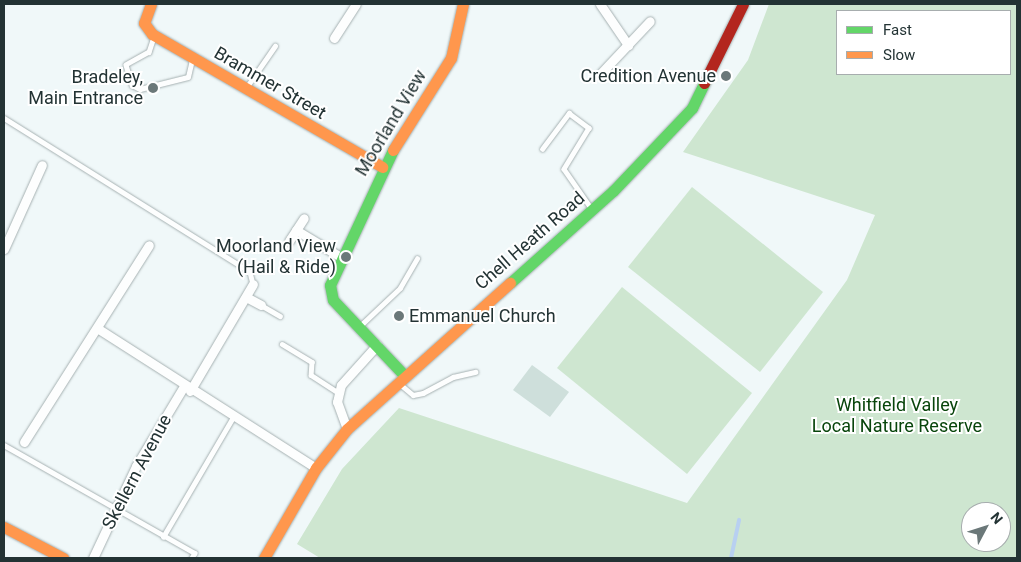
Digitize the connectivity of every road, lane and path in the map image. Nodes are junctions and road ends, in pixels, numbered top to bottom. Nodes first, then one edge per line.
1 (152, 4) edge
2 (356, 4) edge
3 (463, 4) edge
4 (600, 4) edge
5 (743, 4) edge
6 (650, 21) dead end
7 (154, 36) junction
8 (334, 38) dead end
9 (628, 45) junction
10 (275, 46) dead end
11 (193, 58) junction
12 (601, 73) dead end
13 (246, 89) junction
14 (4, 118) edge
15 (542, 149) dead end
16 (42, 165) dead end
17 (382, 167) junction
18 (592, 209) junction
19 (304, 218) dead end
20 (296, 230) junction
21 (289, 241) dead end
22 (150, 245) dead end
23 (4, 249) edge
24 (339, 256) junction
25 (417, 259) dead end
26 (253, 284) joint
27 (246, 298) junction
28 (261, 305) joint
29 (280, 316) dead end
30 (359, 326) junction
31 (97, 328) junction
32 (282, 344) dead end
33 (377, 345) junction
34 (475, 372) dead end
35 (401, 378) junction
36 (187, 388) junction
37 (339, 393) junction
38 (233, 417) junction
39 (347, 429) junction
40 (24, 442) dead end
41 (4, 445) edge
42 (316, 468) junction
43 (115, 510) junction
44 (4, 527) edge
45 (163, 537) junction
46 (63, 558) edge
47 (93, 558) edge
48 (192, 558) edge
49 (264, 558) edge

1 - 7 street, Brammer Street
2 - 8 street
3 - 17 street, Moorland View
4 - 9 street
5 - 18 street, Chell Heath Road
6 - 9 street
7 - 11 street, Brammer Street
7 - 11 lane
9 - 12 street
10 - 13 lane
11 - 13 street, Brammer Street
13 - 17 street, Brammer Street
14 - 26 lane
15 - 18 lane
16 - 23 street
17 - 24 street, Moorland View
18 - 35 street, Chell Heath Road
19 - 20 street
20 - 21 street
20 - 24 street
22 - 31 street
24 - 30 street, Moorland View
25 - 30 lane
26 - 27 street, Skellern Avenue
27 - 28 street
27 - 36 street, Skellern Avenue
28 - 29 lane
30 - 33 street, Moorland View
31 - 36 street
31 - 40 street
32 - 37 lane
33 - 35 street, Moorland View
33 - 37 street
34 - 35 lane
35 - 39 street, Chell Heath Road
36 - 38 street
36 - 43 street, Skellern Avenue
37 - 39 street
38 - 42 street
38 - 45 lane
39 - 42 street, Chell Heath Road
41 - 43 lane
42 - 49 street, Chell Heath Road
43 - 45 lane
43 - 47 street, Skellern Avenue
44 - 46 street
45 - 48 lane

